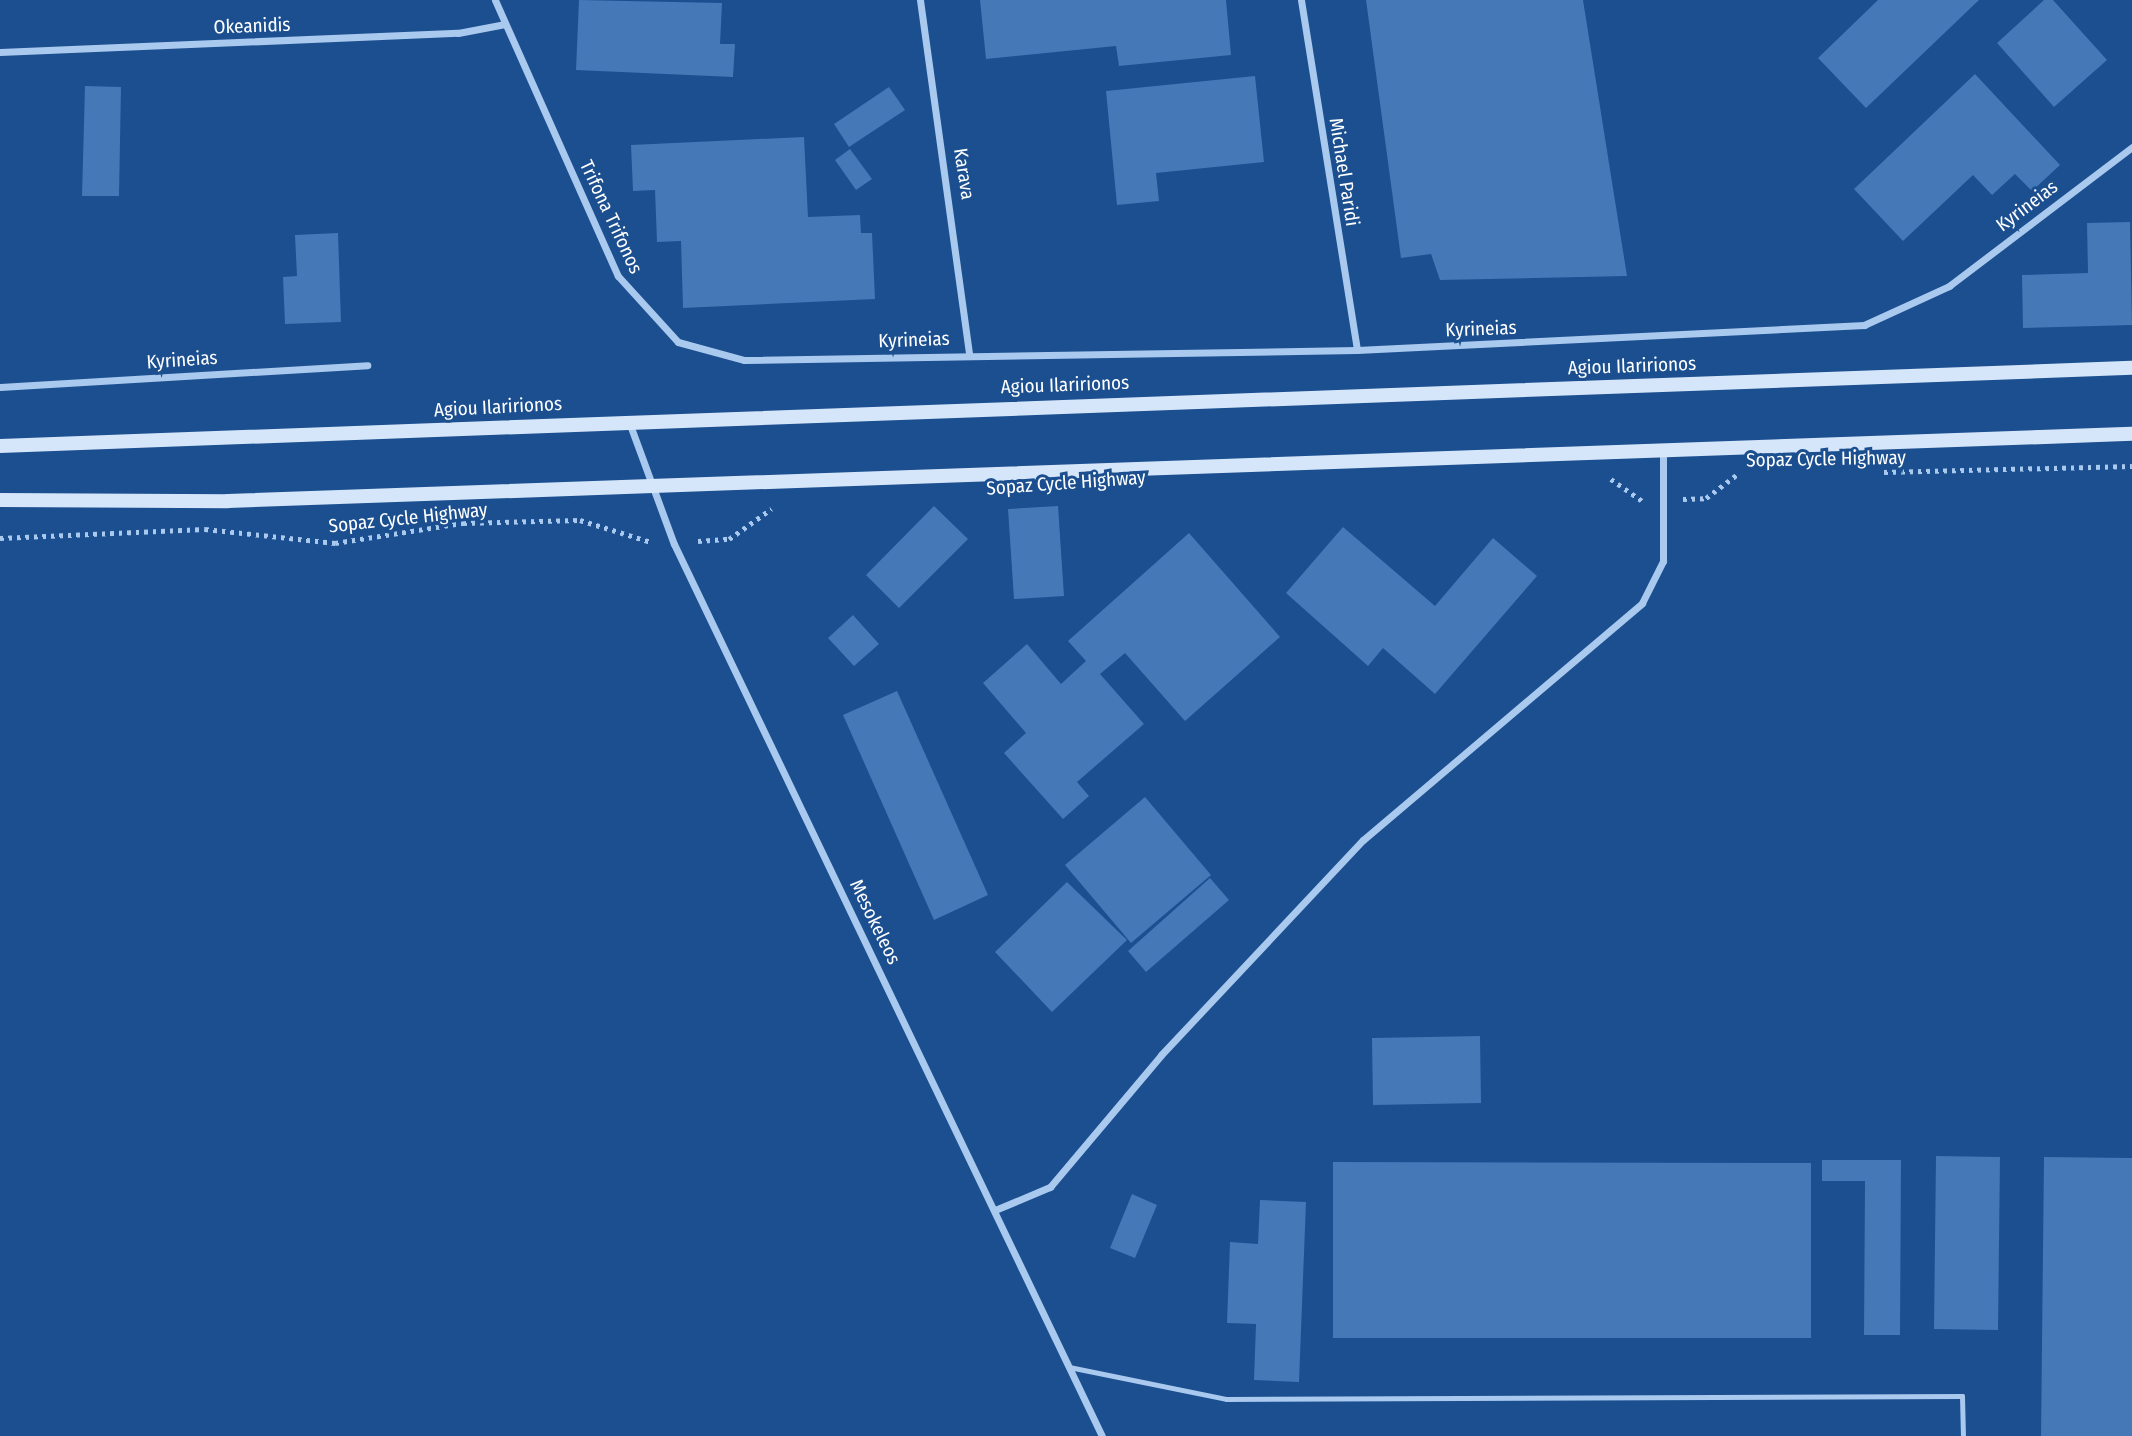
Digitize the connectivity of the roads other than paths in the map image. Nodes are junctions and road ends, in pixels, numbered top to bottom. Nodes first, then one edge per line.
1 (495, 0) edge
2 (920, 0) edge
3 (1301, 0) edge
4 (505, 24) junction
5 (0, 52) edge
6 (2132, 147) edge
7 (1357, 350) junction
8 (970, 354) junction
9 (775, 360) joint
10 (367, 365) dead end
11 (2132, 368) edge
12 (0, 387) edge
13 (628, 419) junction
14 (2132, 434) edge
15 (0, 446) edge
16 (1662, 450) junction
17 (653, 482) junction
18 (0, 500) edge
19 (995, 1210) junction
20 (1069, 1367) junction
21 (1101, 1436) edge
22 (1963, 1436) edge

1 - 4 street, Trifona Trifonos
2 - 8 street, Karava
3 - 7 street, Michael Paridi
4 - 5 street, Okeanidis
4 - 9 street, Trifona Trifonos
6 - 7 street, Kyrineias
7 - 8 street, Kyrineias
8 - 9 street, Kyrineias
10 - 12 street, Kyrineias
11 - 13 main road, Agiou Ilaririonos
13 - 15 main road, Agiou Ilaririonos
13 - 17 street, Mesokeleos
14 - 16 main road
16 - 17 main road
16 - 19 street
17 - 18 main road
17 - 19 street, Mesokeleos
19 - 20 street, Mesokeleos
20 - 21 street, Mesokeleos
20 - 22 lane

